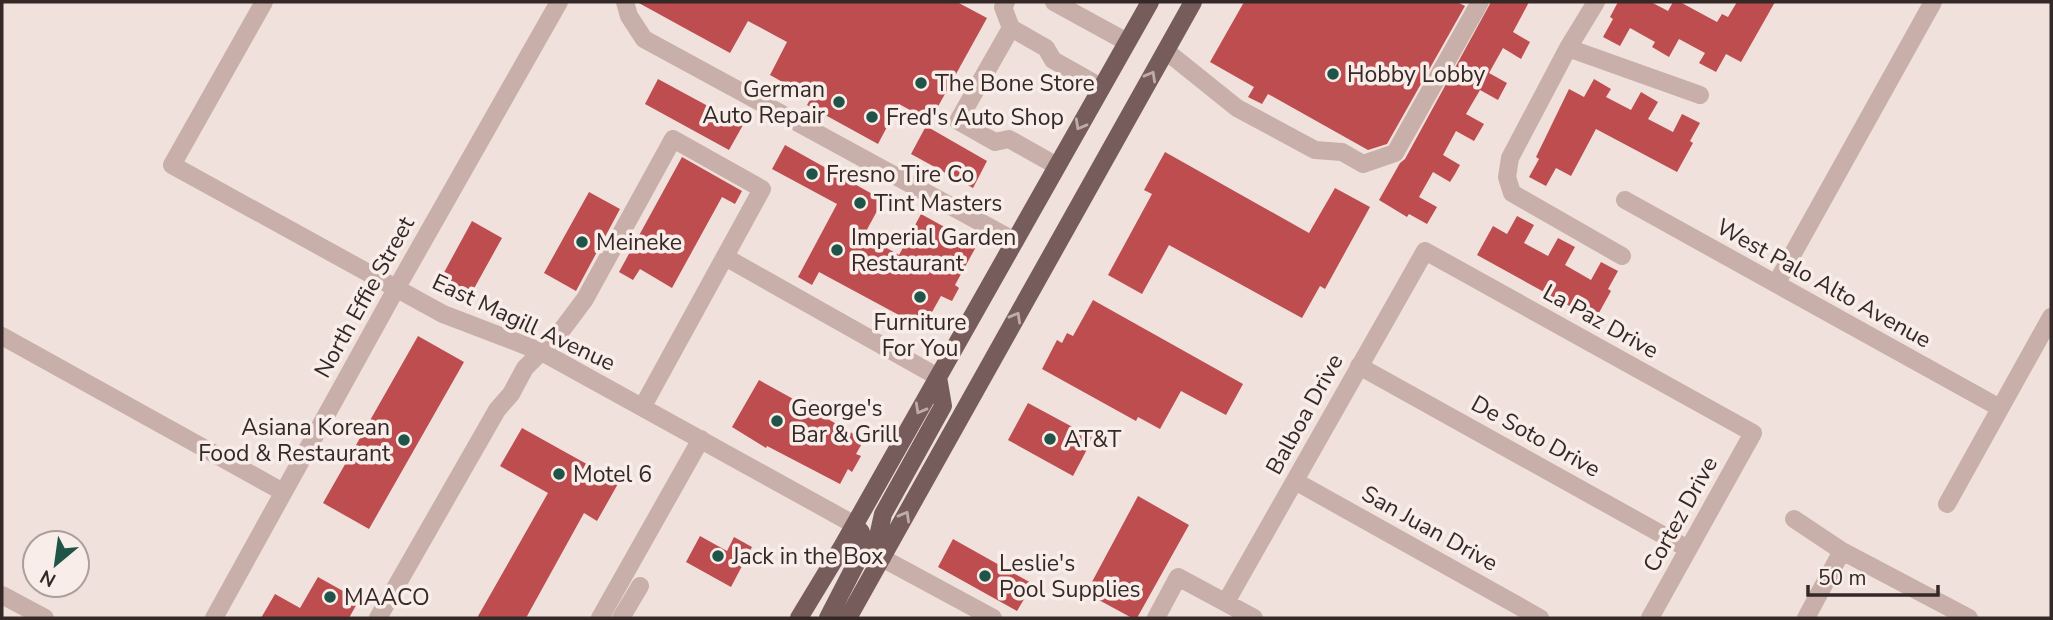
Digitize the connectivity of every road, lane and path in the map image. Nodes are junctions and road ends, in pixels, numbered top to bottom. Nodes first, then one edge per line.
1 (264, 2) edge
2 (559, 2) edge
3 (625, 2) edge
4 (1006, 2) edge
5 (1054, 2) edge
6 (1150, 2) edge
7 (1193, 2) edge
8 (1480, 2) edge
9 (1596, 2) edge
10 (1933, 2) edge
11 (1011, 28) junction
12 (1127, 42) junction
13 (1568, 48) junction
14 (1166, 51) junction
15 (1101, 87) junction
16 (1700, 95) dead end
17 (1057, 166) junction
18 (1625, 200) dead end
19 (1015, 241) junction
20 (1425, 251) joint
21 (1622, 256) dead end
22 (725, 257) junction
23 (1776, 285) junction
24 (396, 289) junction
25 (2051, 317) edge
26 (2, 336) edge
27 (542, 352) junction
28 (1359, 366) junction
29 (938, 377) junction
30 (643, 406) junction
31 (2000, 408) junction
32 (1753, 433) joint
33 (701, 439) junction
34 (1295, 481) junction
35 (283, 492) junction
36 (1947, 504) dead end
37 (1794, 519) dead end
38 (855, 525) junction
39 (1688, 549) junction
40 (1842, 551) junction
41 (882, 558) junction
42 (640, 586) dead end
43 (2, 595) edge
44 (1226, 602) junction
45 (1960, 616) edge
46 (45, 618) edge
47 (214, 618) edge
48 (378, 618) edge
49 (600, 618) edge
50 (621, 618) edge
51 (799, 618) edge
52 (828, 618) edge
53 (848, 618) edge
54 (993, 618) edge
55 (1156, 618) edge
56 (1254, 618) edge
57 (1540, 618) edge
58 (1650, 618) edge
59 (1806, 618) edge

1 - 24 street, East Magill Avenue
2 - 24 street, North Effie Street
3 - 19 street
4 - 11 street
5 - 12 street
6 - 12 main road
7 - 14 main road
8 - 14 street
9 - 13 street
10 - 23 street
11 - 15 street
11 - 17 street
12 - 15 main road
13 - 16 street
13 - 21 street
41 -> 14 main road
15 -> 17 main road
17 - 19 main road
18 - 23 street, West Palo Alto Avenue
19 - 29 main road
20 - 28 street, Balboa Drive
20 - 32 street, La Paz Drive
22 - 27 street
22 - 29 street
22 - 30 street
23 - 31 street, West Palo Alto Avenue
24 - 27 street, East Magill Avenue
24 - 35 street, North Effie Street
25 - 31 street
26 - 35 street
27 - 30 street, East Magill Avenue
27 - 48 street
28 - 34 street, Balboa Drive
28 - 39 street, De Soto Drive
29 -> 38 main road
29 - 41 main road
30 - 33 street, East Magill Avenue
31 - 36 street
32 - 39 street, Cortez Drive
33 - 38 street, East Magill Avenue
33 - 49 street
34 - 44 street, Balboa Drive
34 - 57 street, San Juan Drive
35 - 47 street, North Effie Street
37 - 40 street
38 - 51 main road
38 - 52 main road
39 - 58 street, Cortez Drive
40 - 45 street
40 - 59 street
41 - 53 main road
41 - 54 street
42 - 50 street
43 - 46 street
44 - 55 street
44 - 56 street

